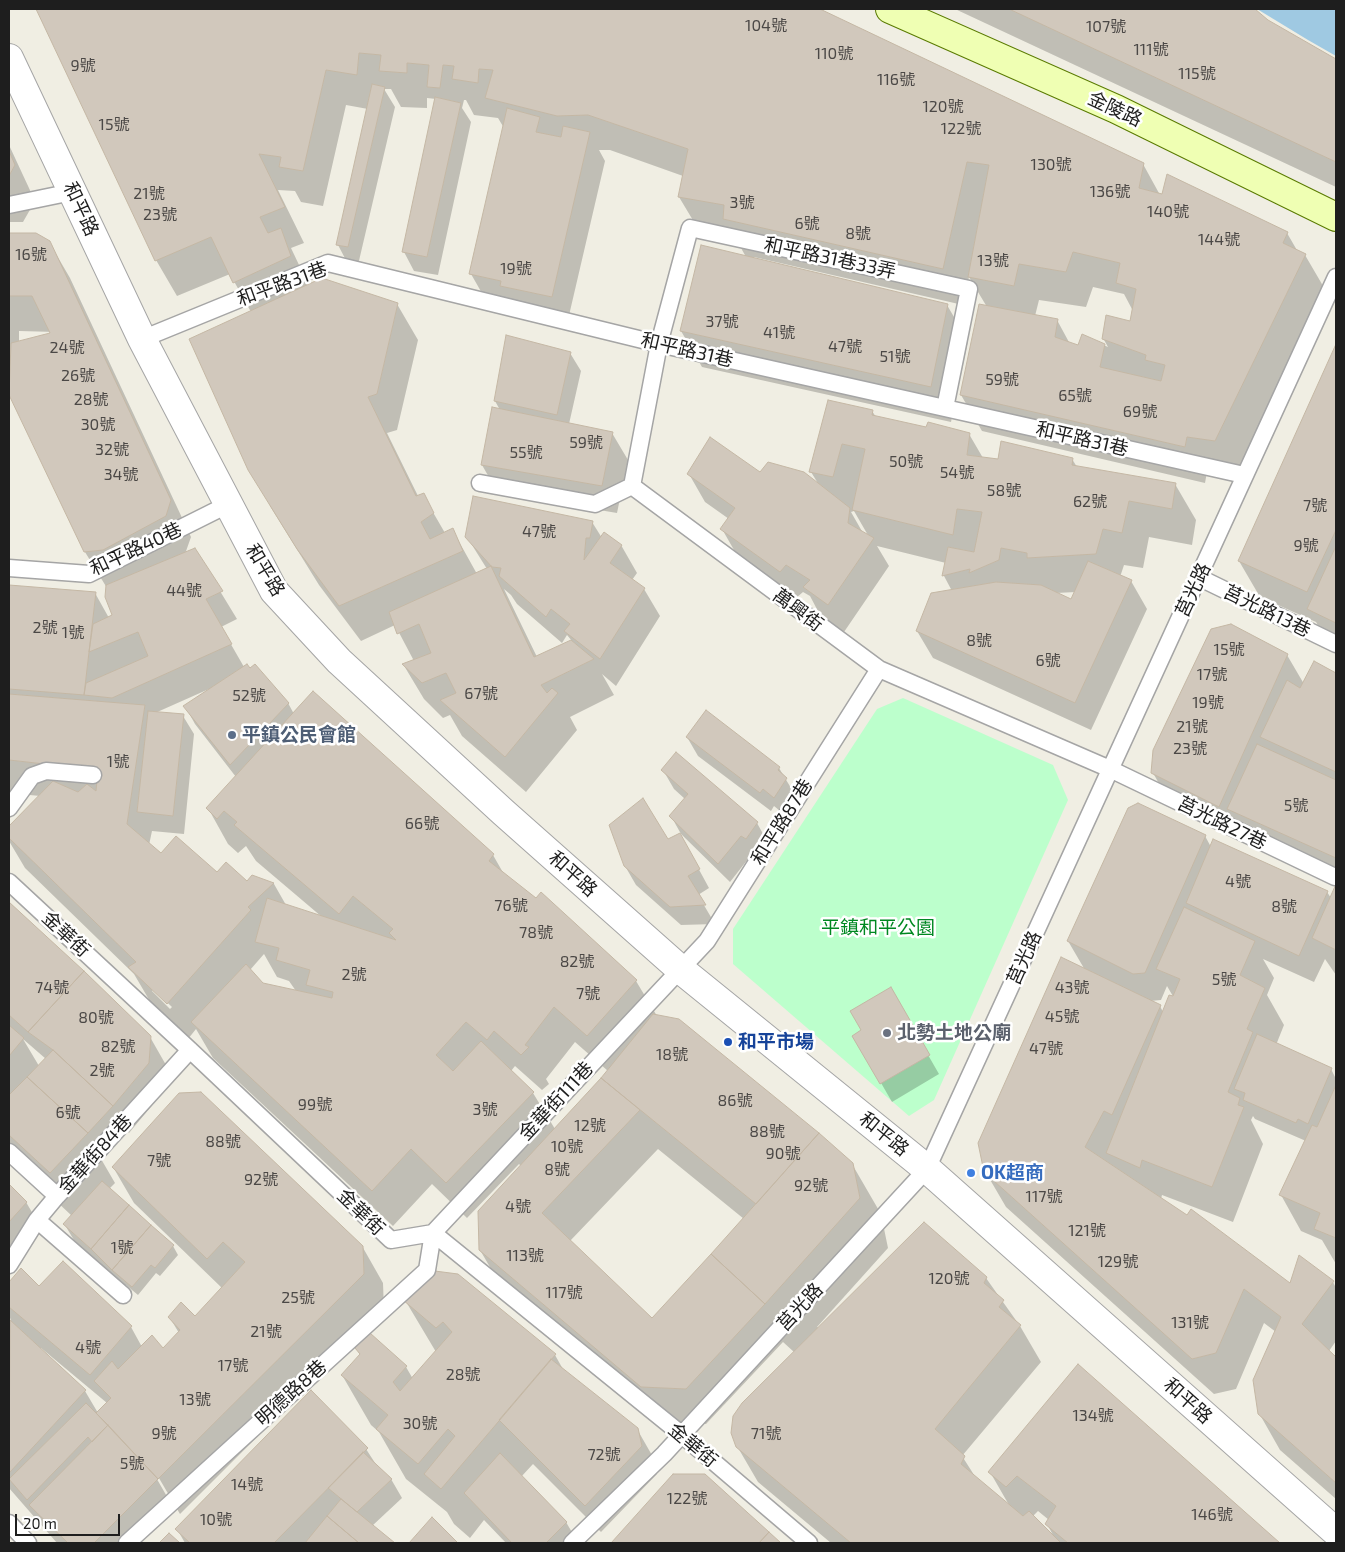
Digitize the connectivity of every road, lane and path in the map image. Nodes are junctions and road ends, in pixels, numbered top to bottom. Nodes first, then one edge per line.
1 (890, 9) edge
2 (9, 58) edge
3 (72, 192) junction
4 (9, 205) edge
5 (1336, 217) edge
6 (1336, 277) edge
7 (142, 339) junction
8 (659, 344) junction
9 (945, 408) junction
10 (1244, 475) junction
11 (480, 483) dead end
12 (632, 486) junction
13 (229, 504) junction
14 (9, 568) edge
15 (1198, 577) junction
16 (1336, 644) edge
17 (878, 669) junction
18 (1110, 769) junction
19 (93, 776) dead end
20 (9, 808) edge
21 (1335, 877) dead end
22 (9, 882) edge
23 (680, 970) junction
24 (190, 1050) junction
25 (9, 1152) edge
26 (927, 1170) junction
27 (57, 1196) junction
28 (37, 1220) junction
29 (433, 1233) junction
30 (9, 1265) edge
31 (123, 1295) dead end
32 (681, 1434) junction
33 (9, 1523) edge
34 (1336, 1532) edge
35 (28, 1543) edge
36 (127, 1543) edge
37 (572, 1543) edge
38 (809, 1543) edge

1 - 5 main road, 金陵路
2 - 3 street, 和平路
3 - 4 lane
3 - 7 street, 和平路
6 - 10 lane, 莒光路
7 - 8 lane, 和平路31巷
7 - 13 street, 和平路
8 - 9 lane, 和平路31巷
8 - 9 lane, 和平路31巷33弄
8 - 12 lane
9 - 10 lane, 和平路31巷
10 - 15 lane, 莒光路
11 - 12 lane
12 - 17 lane, 萬興街
13 - 14 lane, 和平路40巷
13 - 23 street, 和平路
15 - 16 lane, 莒光路13巷
15 - 18 lane, 莒光路
17 - 18 lane, 萬興街
17 - 23 lane, 和平路87巷
18 - 21 lane, 莒光路27巷
18 - 26 lane, 莒光路
19 - 20 lane
22 - 24 lane, 金華街
23 - 26 street, 和平路
23 - 29 lane, 金華街111巷
24 - 27 lane, 金華街84巷
24 - 29 lane, 金華街
25 - 27 lane
26 - 32 lane, 莒光路
26 - 34 street, 和平路
27 - 28 lane, 金華街84巷
28 - 30 lane, 金華街84巷
28 - 31 lane
29 - 32 lane, 金華街
29 - 36 lane, 明德路8巷
32 - 37 lane, 莒光路
32 - 38 lane, 金華街
33 - 35 lane

